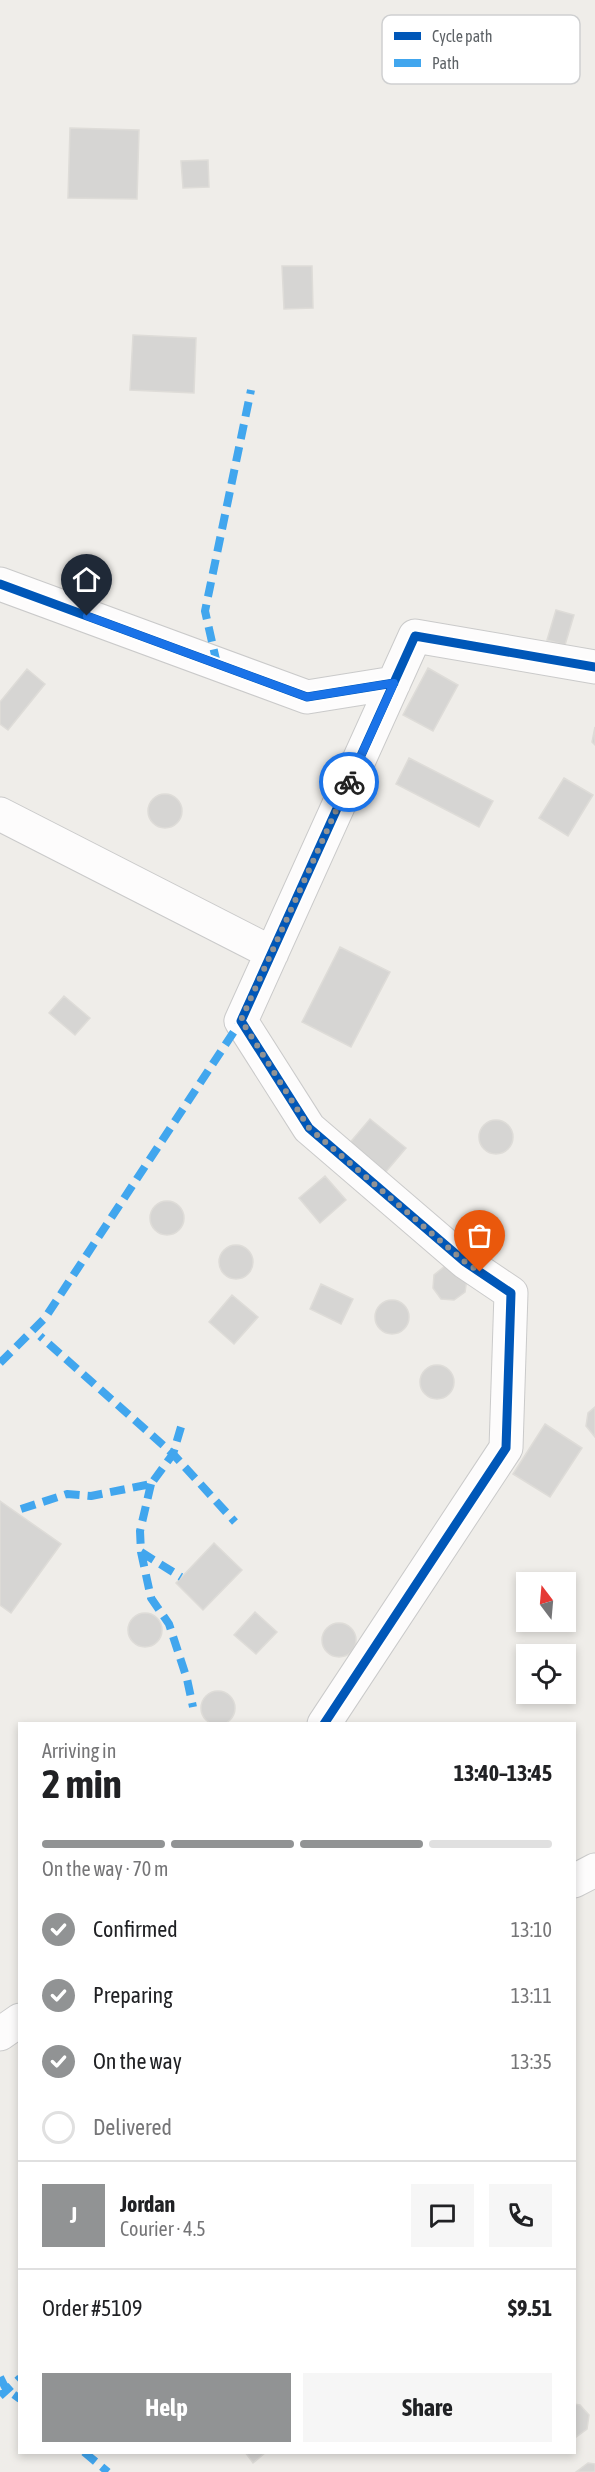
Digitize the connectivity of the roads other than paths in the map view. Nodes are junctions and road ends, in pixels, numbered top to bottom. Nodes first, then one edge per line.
1 (0, 584) edge
2 (595, 667) edge
3 (394, 683) junction
4 (0, 814) edge
5 (272, 953) junction
6 (325, 1722) edge
7 (595, 1869) edge
8 (576, 1880) edge
9 (18, 2021) edge
10 (0, 2034) edge

1 - 3 street
2 - 3 street
3 - 5 street
4 - 5 street
5 - 6 street
7 - 8 street
9 - 10 street

